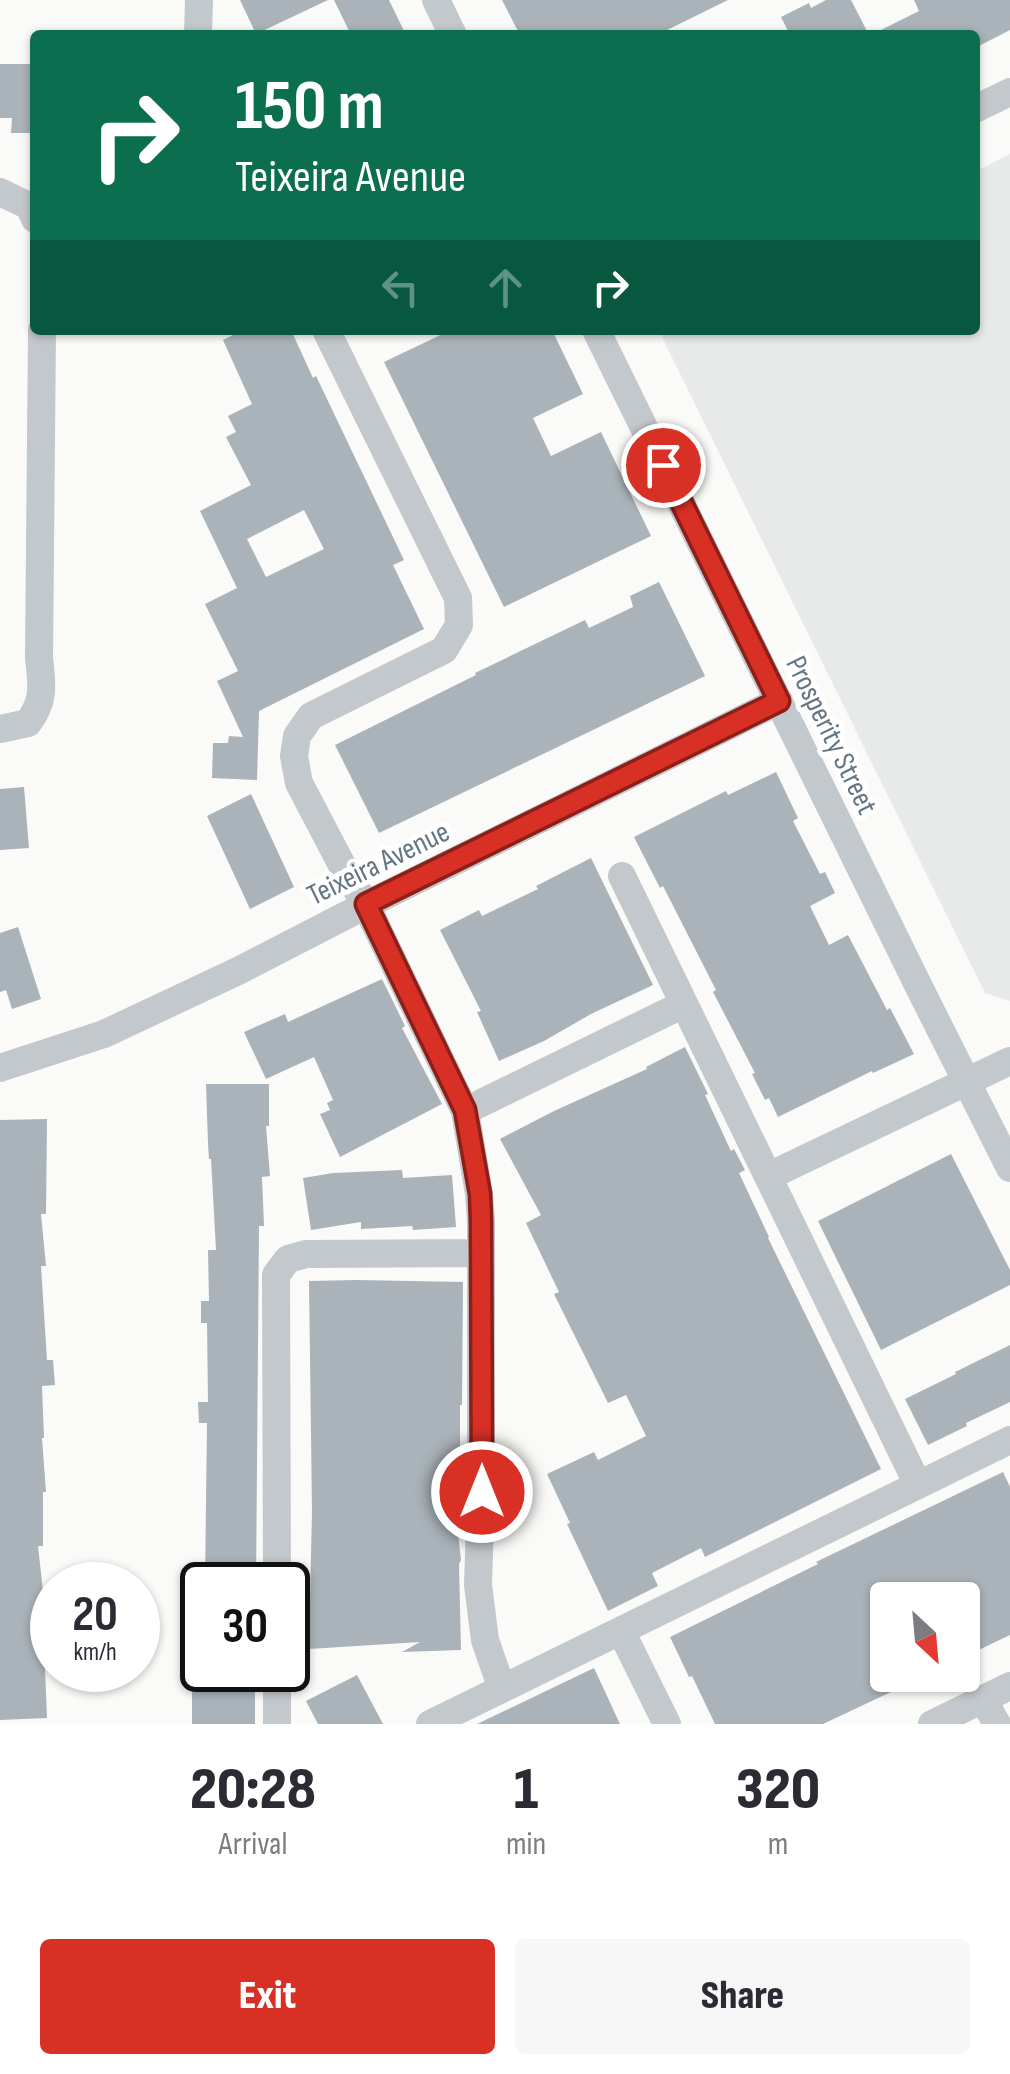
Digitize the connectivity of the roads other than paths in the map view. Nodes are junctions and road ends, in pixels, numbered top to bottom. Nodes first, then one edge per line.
1 (199, 0) edge
2 (436, 0) edge
3 (198, 30) edge
4 (451, 30) edge
5 (1010, 92) edge
6 (980, 107) edge
7 (0, 192) edge
8 (30, 212) edge
9 (42, 335) edge
10 (328, 335) edge
11 (598, 335) edge
12 (779, 701) junction
13 (0, 730) edge
14 (622, 876) dead end
15 (366, 904) junction
16 (684, 1004) junction
17 (1010, 1062) edge
18 (0, 1068) edge
19 (966, 1082) junction
20 (465, 1110) junction
21 (1010, 1168) edge
22 (769, 1176) junction
23 (481, 1253) junction
24 (1010, 1440) edge
25 (918, 1485) junction
26 (277, 1562) edge
27 (621, 1631) junction
28 (1010, 1686) edge
29 (502, 1688) junction
30 (277, 1692) edge
31 (983, 1698) junction
32 (277, 1724) edge
33 (430, 1724) edge
34 (667, 1724) edge
35 (932, 1724) edge
36 (997, 1724) edge

1 - 3 street
2 - 4 street
5 - 6 street
7 - 8 street
9 - 13 street
10 - 15 street
11 - 12 street, Prosperity Street
12 - 15 street, Teixeira Avenue
12 - 19 street, Prosperity Street
14 - 16 street
15 - 18 street, Teixeira Avenue
15 - 20 street
16 - 20 street
16 - 22 street
17 - 19 street
19 - 21 street, Prosperity Street
19 - 22 street
20 - 23 street
22 - 25 street
23 - 26 street
23 - 29 street
24 - 25 street
25 - 27 street
27 - 29 street
27 - 34 street
28 - 31 street
29 - 33 street
30 - 32 street
31 - 35 street
31 - 36 street

